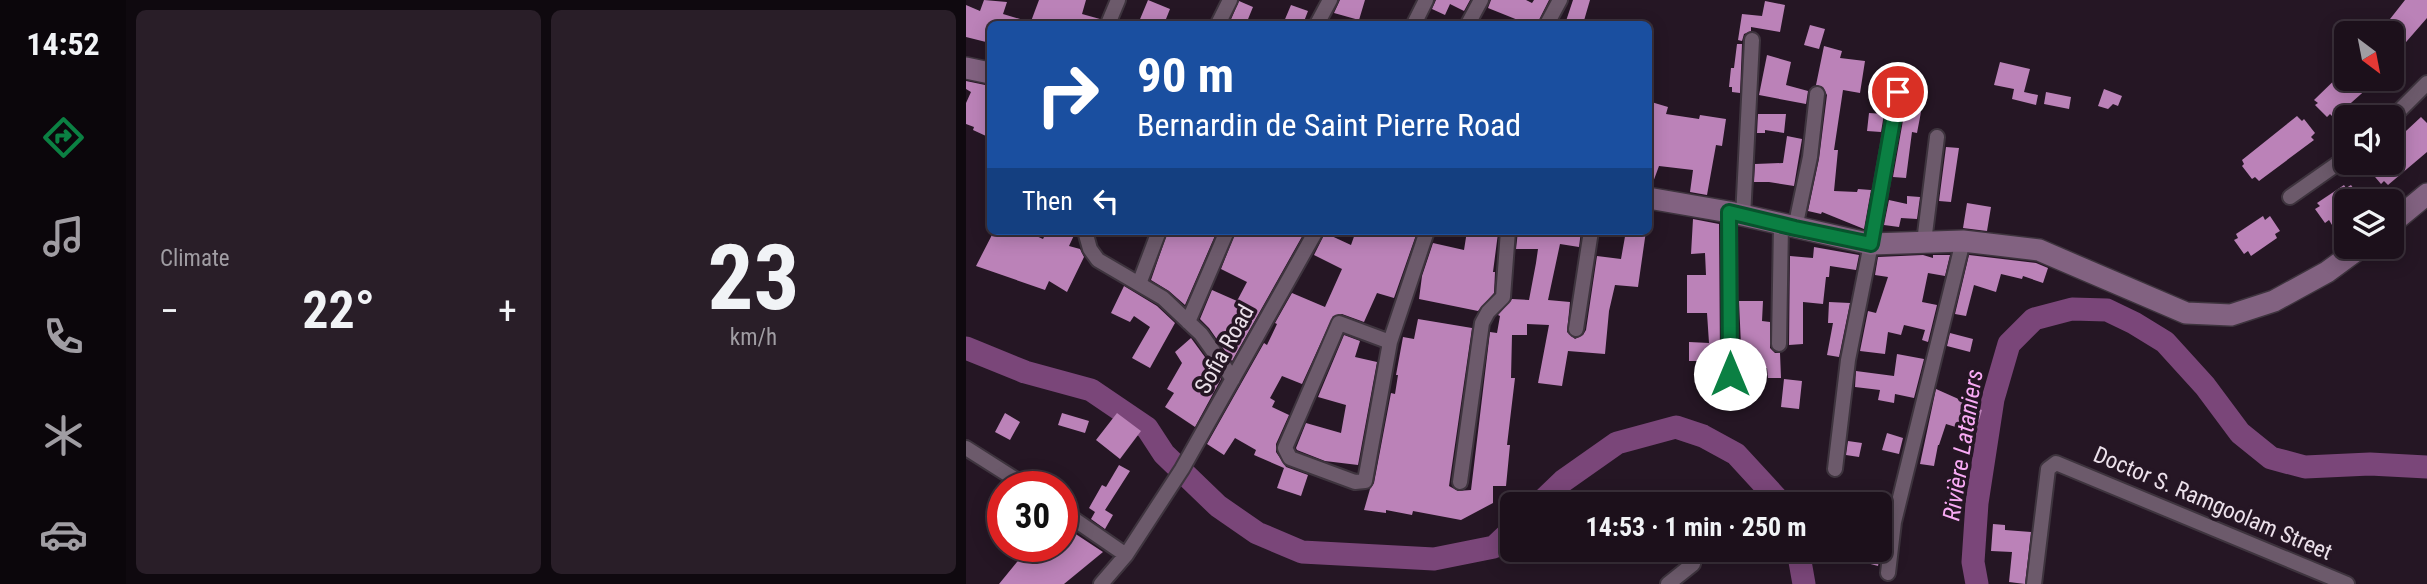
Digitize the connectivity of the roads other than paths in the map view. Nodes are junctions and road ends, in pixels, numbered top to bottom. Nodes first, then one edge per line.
1 (1118, 0) edge
2 (1230, 0) edge
3 (1330, 0) edge
4 (1426, 0) edge
5 (1481, 0) edge
6 (1560, 0) edge
7 (1109, 21) edge
8 (1220, 21) edge
9 (1323, 21) edge
10 (1416, 21) edge
11 (1470, 21) edge
12 (1549, 21) edge
13 (1752, 40) dead end
14 (966, 68) edge
15 (987, 73) edge
16 (2426, 88) edge
17 (1898, 92) dead end
18 (1817, 94) dead end
19 (2404, 107) edge
20 (1937, 137) dead end
21 (2334, 166) edge
22 (2427, 194) edge
23 (2290, 197) dead end
24 (1652, 199) edge
25 (2404, 213) edge
26 (1736, 214) junction
27 (1788, 227) junction
28 (1086, 235) edge
29 (1157, 235) edge
30 (1225, 235) edge
31 (1314, 235) edge
32 (1426, 235) edge
33 (1508, 235) edge
34 (1590, 235) edge
35 (1963, 241) junction
36 (1924, 242) junction
37 (1871, 244) junction
38 (2345, 259) edge
39 (1139, 284) junction
40 (1188, 322) junction
41 (1576, 328) dead end
42 (1390, 342) junction
43 (1779, 344) dead end
44 (1730, 374) dead end
45 (1233, 379) junction
46 (966, 448) edge
47 (1835, 469) dead end
48 (1002, 471) edge
49 (1460, 482) dead end
50 (1078, 522) edge
51 (1126, 555) junction
52 (1693, 564) dead end
53 (1888, 573) dead end
54 (1101, 584) edge
55 (1668, 584) edge
56 (2034, 584) edge
57 (2347, 584) edge

1 - 7 street
2 - 8 street
3 - 9 street
4 - 10 street
5 - 11 street
6 - 12 street
13 - 26 street
14 - 15 main road
16 - 19 street
17 - 37 street
18 - 27 street
20 - 36 street
21 - 23 street
22 - 25 main road
24 - 26 main road
26 - 27 main road
26 - 44 street
27 - 37 main road
27 - 43 street
28 - 39 street
29 - 39 street
30 - 40 street
31 - 45 street, Sofia Road
32 - 42 street
33 - 49 street
34 - 41 street
35 - 36 main road
35 - 38 main road
35 - 53 street
36 - 37 main road
37 - 47 street
39 - 40 street
40 - 45 street
42 - 42 street
45 - 51 street, Sofia Road
46 - 48 street
50 - 51 street
51 - 54 street, Sofia Road
52 - 55 street
56 - 57 street, Doctor S. Ramgoolam Street

